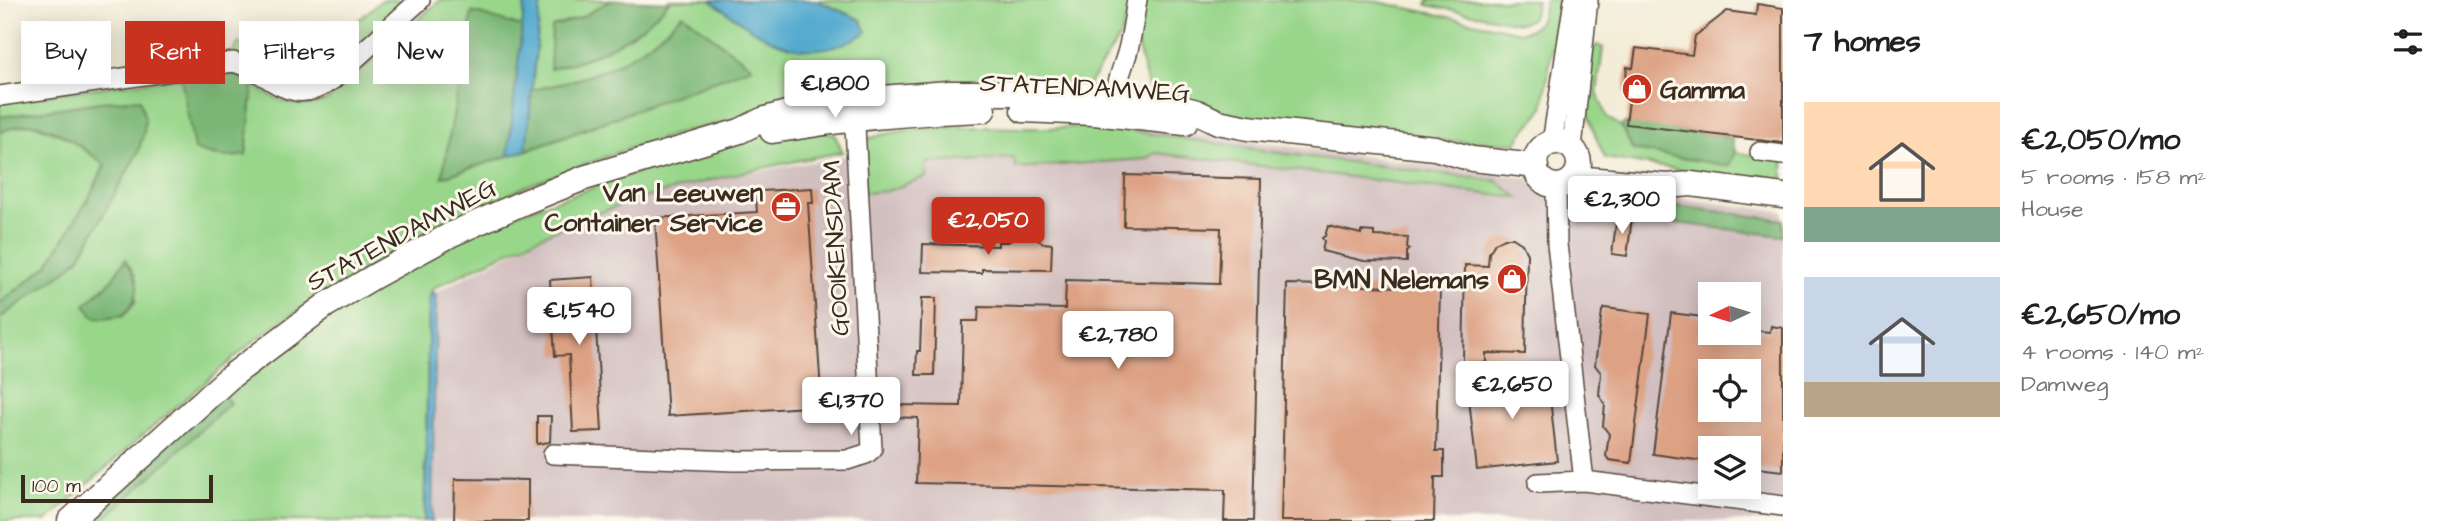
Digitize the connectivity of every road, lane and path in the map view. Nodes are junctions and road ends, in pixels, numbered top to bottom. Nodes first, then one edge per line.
1 (421, 0) edge
2 (1137, 0) edge
3 (1574, 0) edge
4 (1588, 0) edge
5 (0, 96) edge
6 (1122, 103) junction
7 (854, 109) junction
8 (1760, 152) dead end
9 (1783, 155) edge
10 (1558, 162) junction
11 (1783, 196) edge
12 (553, 454) dead end
13 (1584, 481) junction
14 (1538, 483) dead end
15 (1783, 506) edge
16 (70, 521) edge

1 - 5 street
2 - 6 street
3 - 10 street
4 - 10 street
6 - 7 main road, STATENDAMWEG
6 - 10 main road, STATENDAMWEG
7 - 12 street, GOOIKENSDAM
7 - 16 main road, STATENDAMWEG
8 - 9 street
10 - 11 main road, STATENDAMWEG
10 - 13 street
13 - 14 street
13 - 15 street

